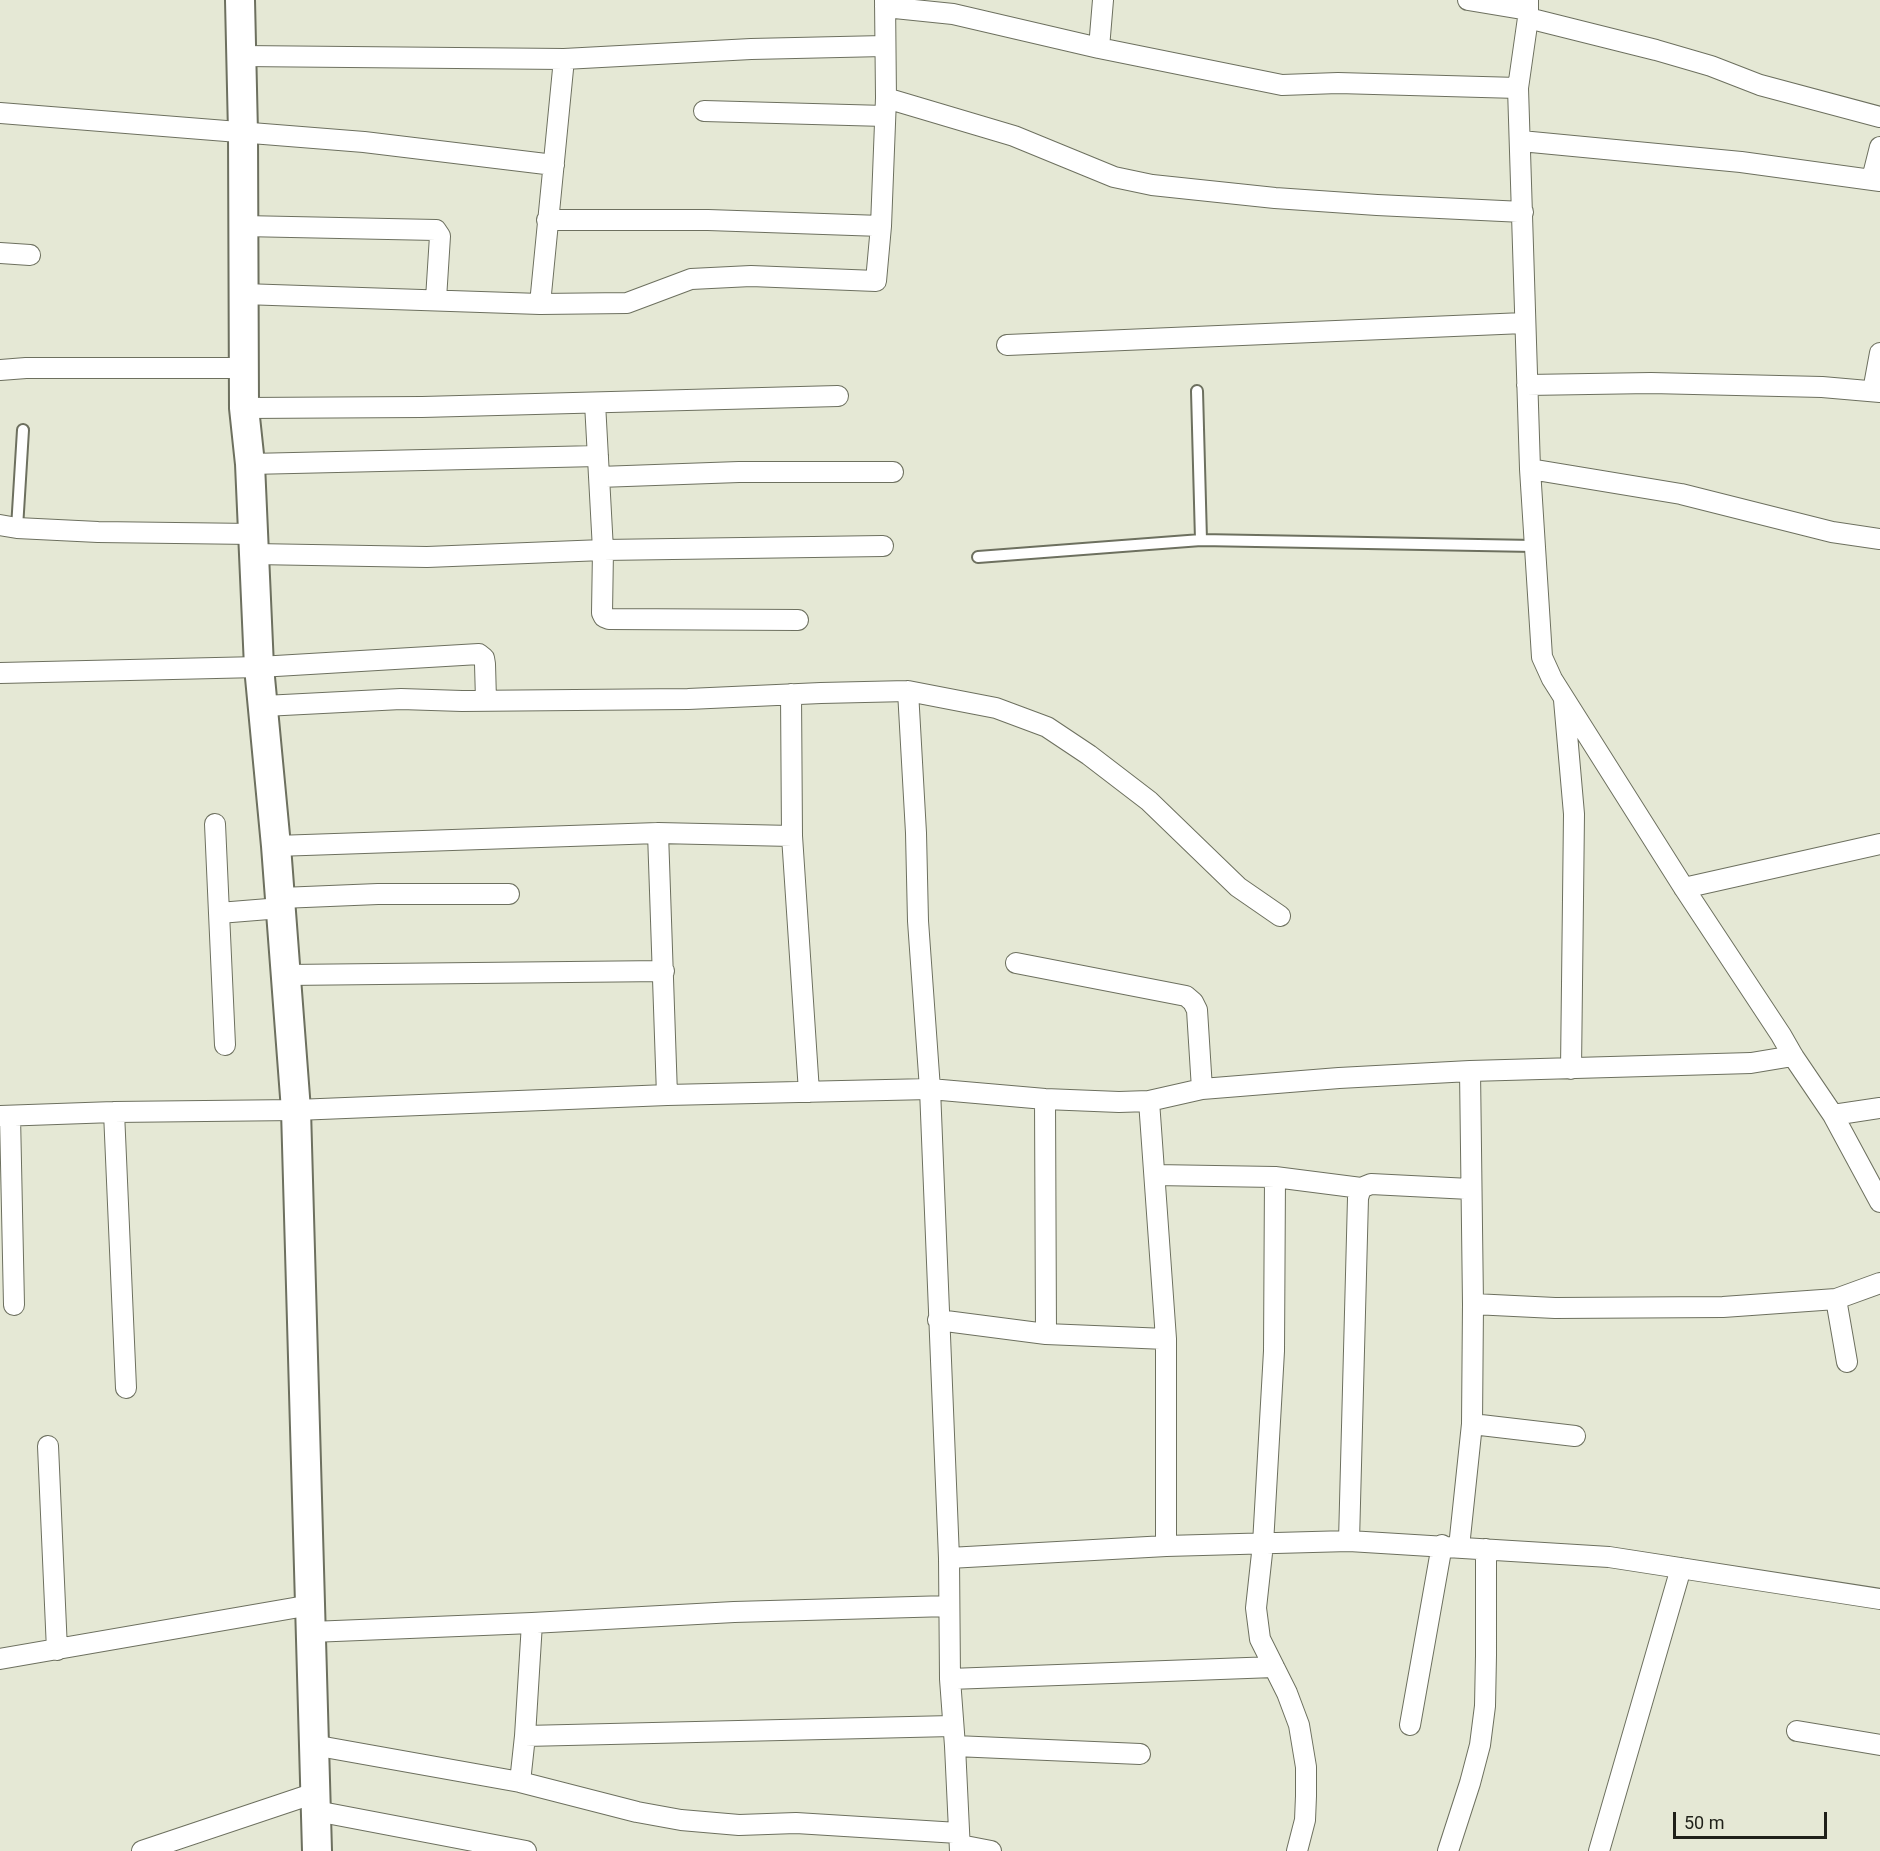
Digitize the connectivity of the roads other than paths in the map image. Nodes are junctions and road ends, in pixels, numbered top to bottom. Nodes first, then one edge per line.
1 (240, 0) edge
2 (1103, 0) edge
3 (1468, 0) edge
4 (885, 4) edge
5 (1528, 9) edge
6 (884, 46) junction
7 (1099, 48) junction
8 (241, 56) junction
9 (564, 59) junction
10 (1518, 88) junction
11 (886, 107) junction
12 (704, 111) dead end
13 (0, 113) edge
14 (1880, 117) edge
15 (243, 133) junction
16 (1521, 141) junction
17 (1880, 147) edge
18 (554, 165) junction
19 (1876, 180) edge
20 (1523, 212) junction
21 (547, 220) junction
22 (243, 226) junction
23 (881, 226) junction
24 (0, 253) edge
25 (30, 255) dead end
26 (243, 294) junction
27 (436, 299) junction
28 (540, 304) junction
29 (1524, 323) junction
30 (1007, 345) dead end
31 (1880, 353) edge
32 (243, 368) junction
33 (0, 370) edge
34 (1527, 385) junction
35 (1197, 391) dead end
36 (1876, 392) edge
37 (838, 396) dead end
38 (595, 403) junction
39 (244, 408) junction
40 (23, 430) dead end
41 (598, 456) junction
42 (250, 464) junction
43 (1530, 469) junction
44 (893, 472) dead end
45 (599, 477) junction
46 (8, 527) edge
47 (1880, 539) edge
48 (1201, 540) junction
49 (254, 544) junction
50 (883, 546) dead end
51 (1534, 546) junction
52 (603, 550) junction
53 (978, 557) dead end
54 (798, 620) dead end
55 (260, 667) junction
56 (0, 673) edge
57 (908, 691) junction
58 (791, 694) junction
59 (1563, 694) junction
60 (486, 700) junction
61 (264, 706) junction
62 (215, 824) dead end
63 (658, 833) junction
64 (792, 836) junction
65 (1880, 844) edge
66 (276, 846) junction
67 (1684, 888) junction
68 (509, 894) dead end
69 (281, 903) junction
70 (219, 913) junction
71 (1280, 916) dead end
72 (1016, 963) dead end
73 (664, 971) junction
74 (286, 975) junction
75 (225, 1046) dead end
76 (1793, 1056) junction
77 (1570, 1069) junction
78 (1470, 1071) junction
79 (930, 1089) junction
80 (1202, 1089) junction
81 (809, 1092) junction
82 (667, 1095) junction
83 (1045, 1099) junction
84 (1149, 1101) junction
85 (1880, 1108) edge
86 (296, 1110) junction
87 (114, 1112) junction
88 (1833, 1115) junction
89 (5, 1116) edge
90 (1155, 1175) junction
91 (1275, 1177) junction
92 (1361, 1188) junction
93 (1470, 1189) junction
94 (1880, 1202) edge
95 (1880, 1283) edge
96 (1836, 1299) junction
97 (1473, 1304) junction
98 (14, 1305) dead end
99 (938, 1320) junction
100 (1046, 1334) junction
101 (1166, 1339) junction
102 (1847, 1362) dead end
103 (126, 1388) dead end
104 (1472, 1424) junction
105 (1575, 1436) dead end
106 (48, 1446) dead end
107 (1349, 1541) junction
108 (1263, 1544) junction
109 (1166, 1546) junction
110 (1451, 1546) junction
111 (1486, 1549) junction
112 (948, 1558) junction
113 (1681, 1568) junction
114 (1880, 1599) edge
115 (949, 1606) junction
116 (311, 1618) junction
117 (532, 1623) junction
118 (57, 1650) junction
119 (0, 1659) edge
120 (1275, 1667) junction
121 (950, 1679) junction
122 (1410, 1725) dead end
123 (952, 1726) junction
124 (1797, 1731) dead end
125 (525, 1736) junction
126 (313, 1745) junction
127 (1880, 1745) edge
128 (955, 1746) junction
129 (1140, 1754) dead end
130 (520, 1782) junction
131 (316, 1802) junction
132 (960, 1843) edge
133 (142, 1851) edge
134 (317, 1851) edge
135 (526, 1851) edge
136 (991, 1851) edge
137 (1297, 1851) edge
138 (1448, 1851) edge
139 (1599, 1851) edge

1 - 8 street
2 - 7 street
3 - 5 street
4 - 6 street
4 - 7 street
5 - 10 street
5 - 14 street
6 - 9 street
6 - 11 street
7 - 10 street
8 - 9 street
8 - 15 street
9 - 18 street
10 - 16 street
11 - 12 street
11 - 20 street
11 - 23 street
13 - 15 street
15 - 18 street
15 - 22 street
16 - 19 street
16 - 20 street
17 - 19 street
18 - 21 street
20 - 29 street
21 - 23 street
21 - 28 street
22 - 26 street
22 - 27 street
23 - 28 street
24 - 25 street
26 - 27 street
26 - 32 street
27 - 28 street
29 - 30 street
29 - 34 street
31 - 36 street
32 - 33 street
32 - 39 street
34 - 36 street
34 - 43 street
35 - 48 lane
37 - 38 street
38 - 39 street
38 - 41 street
39 - 42 street
40 - 46 lane
41 - 42 street
41 - 45 street
42 - 49 street
43 - 47 street
43 - 51 street
44 - 45 street
45 - 52 street
46 - 49 street
48 - 51 lane
48 - 53 lane
49 - 52 street
49 - 55 street
50 - 52 street
51 - 59 street
52 - 54 street
55 - 56 street
55 - 60 street
55 - 61 street
57 - 58 street
57 - 71 street
57 - 79 street
58 - 60 street
58 - 64 street
59 - 67 street
59 - 77 street
60 - 61 street
61 - 66 street
62 - 70 street
63 - 64 street
63 - 66 street
63 - 73 street
64 - 81 street
65 - 67 street
66 - 69 street
67 - 76 street
68 - 69 street
69 - 70 street
69 - 74 street
70 - 75 street
72 - 80 street
73 - 74 street
73 - 82 street
74 - 86 street
76 - 77 street
76 - 88 street
77 - 78 street
78 - 80 street
78 - 93 street
79 - 81 street
79 - 83 street
79 - 99 street
80 - 84 street
81 - 82 street
82 - 86 street
83 - 84 street
83 - 100 street
84 - 90 street
85 - 88 street
86 - 87 street
86 - 116 street
87 - 89 street
87 - 103 street
88 - 94 street
89 - 98 street
90 - 91 street
90 - 101 street
91 - 92 street
91 - 108 street
92 - 93 street
92 - 107 street
93 - 97 street
95 - 96 street
96 - 97 street
96 - 102 street
97 - 104 street
99 - 100 street
99 - 112 street
100 - 101 street
101 - 109 street
104 - 105 street
104 - 110 street
106 - 118 street
107 - 108 street
107 - 110 street
108 - 109 street
108 - 120 street
109 - 112 street
110 - 111 street
110 - 122 street
111 - 113 street
111 - 138 street
112 - 115 street
113 - 114 street
113 - 139 street
115 - 117 street
115 - 121 street
116 - 117 street
116 - 118 street
116 - 126 street
117 - 125 street
118 - 119 street
120 - 121 street
120 - 137 street
121 - 123 street
123 - 125 street
123 - 128 street
124 - 127 street
125 - 130 street
126 - 130 street
126 - 131 street
128 - 129 street
128 - 132 street
130 - 132 street
131 - 133 street
131 - 134 street
131 - 135 street
132 - 136 street

